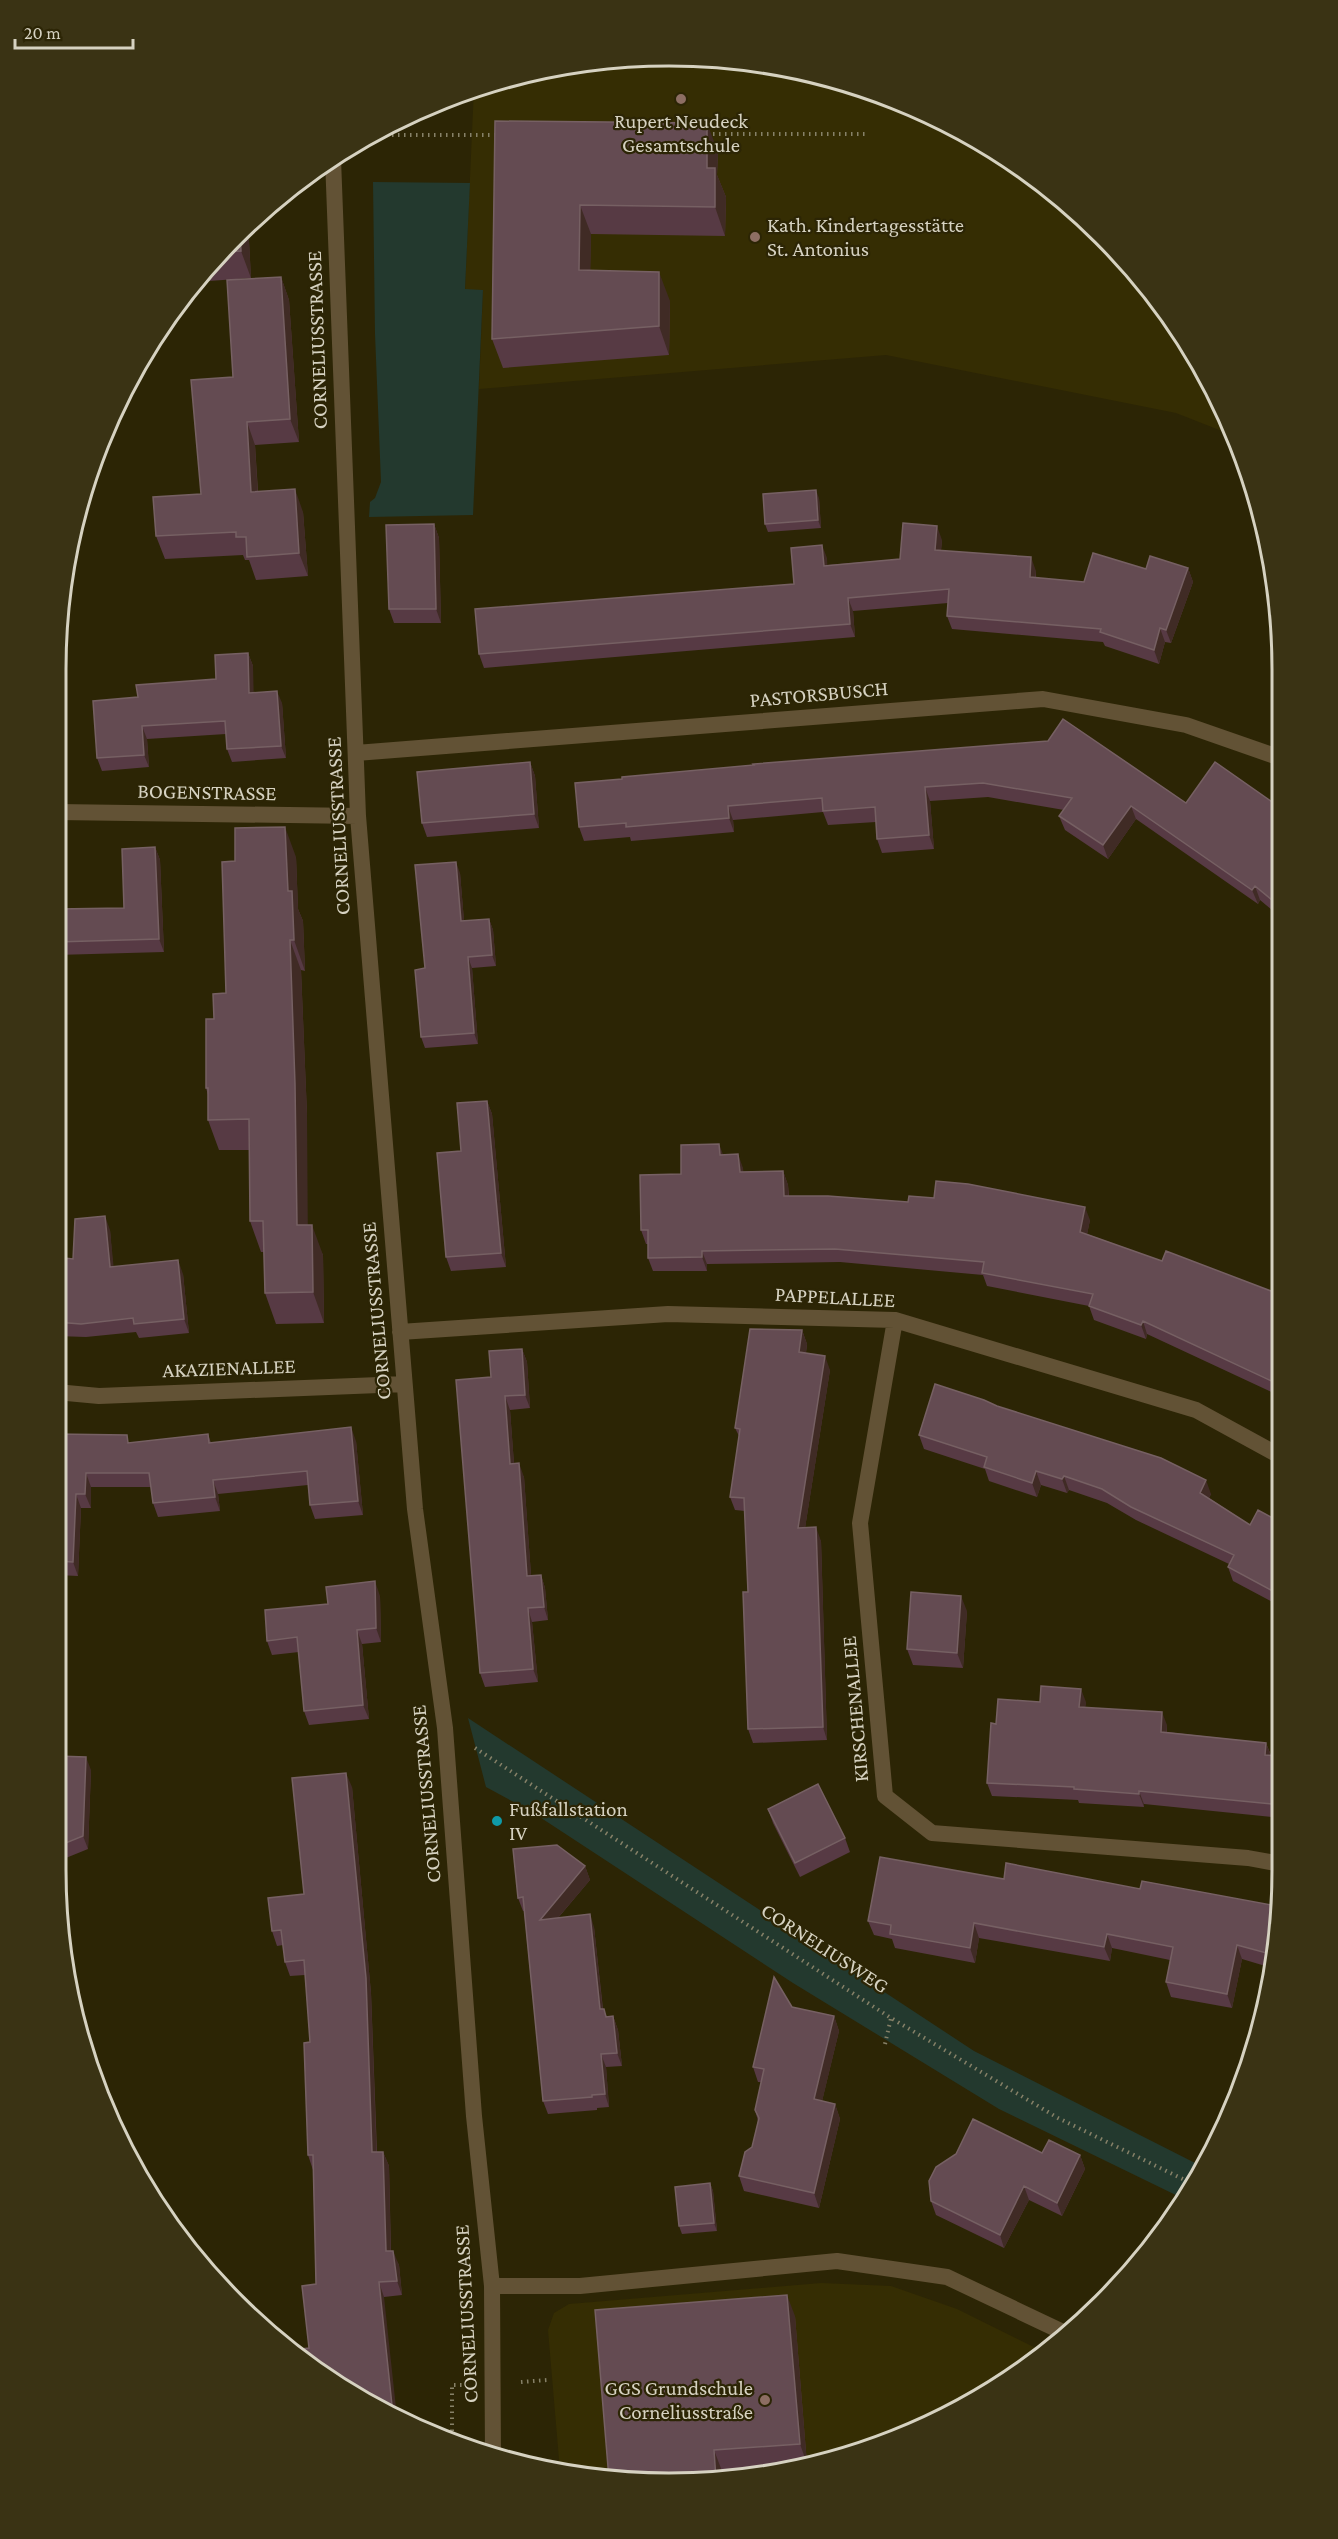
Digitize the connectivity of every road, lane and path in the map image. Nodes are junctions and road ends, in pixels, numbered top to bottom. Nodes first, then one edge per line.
1 (701, 134) edge
2 (868, 134) dead end
3 (389, 135) edge
4 (511, 135) edge
5 (333, 168) edge
6 (356, 753) junction
7 (1272, 755) edge
8 (66, 812) edge
9 (358, 816) junction
10 (895, 1320) junction
11 (400, 1332) junction
12 (404, 1384) junction
13 (66, 1393) edge
14 (1272, 1452) edge
15 (445, 1728) junction
16 (1272, 1862) edge
17 (891, 2018) junction
18 (885, 2044) dead end
19 (1186, 2180) edge
20 (492, 2286) junction
21 (1058, 2330) edge
22 (493, 2446) edge

1 - 2 path
3 - 4 path
5 - 6 street, CORNELIUSSTRASSE
6 - 7 street, PASTORSBUSCH
6 - 9 street, CORNELIUSSTRASSE
8 - 9 street, BOGENSTRASSE
9 - 11 street, CORNELIUSSTRASSE
10 - 11 street, PAPPELALLEE
10 - 14 street, PAPPELALLEE
10 - 16 street, KIRSCHENALLEE
11 - 12 street, CORNELIUSSTRASSE
12 - 13 street, AKAZIENALLEE
12 - 15 street, CORNELIUSSTRASSE
15 - 17 path, CORNELIUSWEG
15 - 20 street, CORNELIUSSTRASSE
17 - 18 path
17 - 19 path, CORNELIUSWEG
20 - 21 street
20 - 22 street, CORNELIUSSTRASSE

